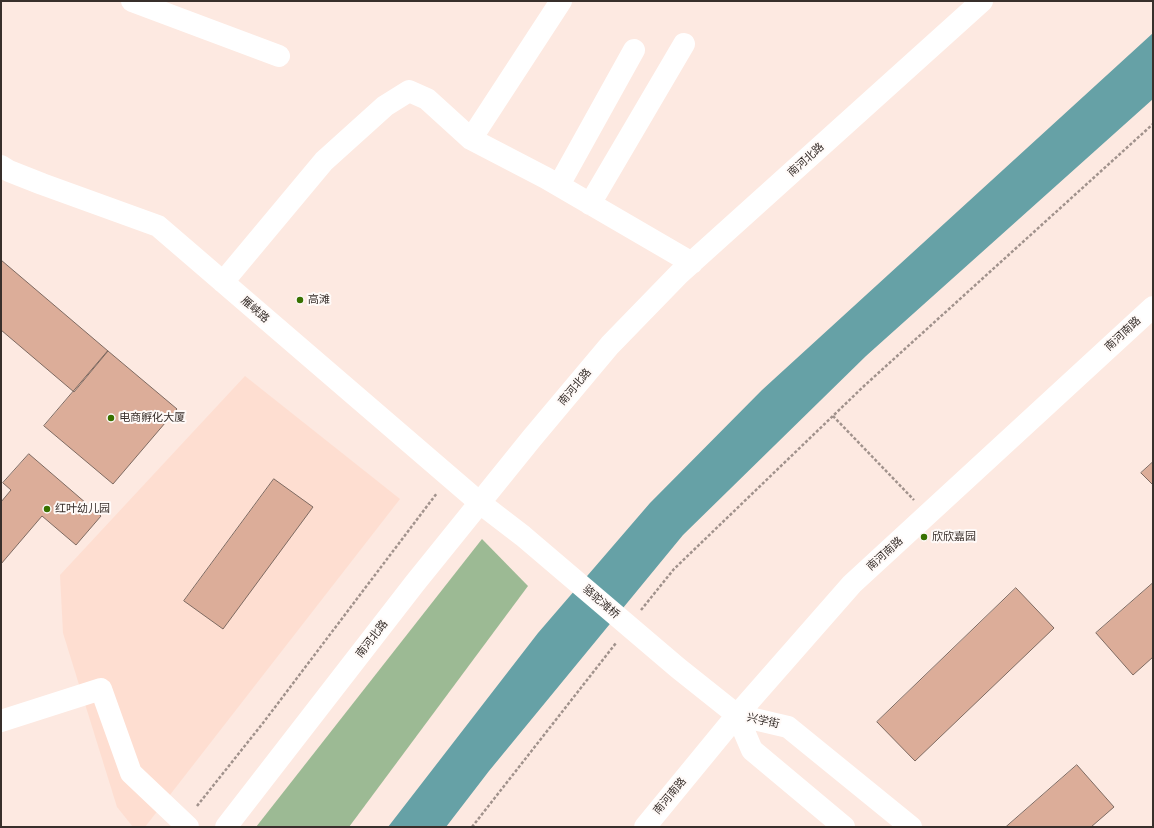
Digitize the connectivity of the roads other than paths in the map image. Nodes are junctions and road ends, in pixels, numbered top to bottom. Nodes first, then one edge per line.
1 (132, 1) edge
2 (561, 1) edge
3 (982, 1) edge
4 (684, 44) dead end
5 (634, 50) dead end
6 (279, 56) dead end
7 (471, 139) junction
8 (1, 166) edge
9 (559, 185) junction
10 (590, 204) junction
11 (692, 263) junction
12 (223, 282) junction
13 (1153, 307) edge
14 (480, 503) junction
15 (737, 715) junction
16 (1, 721) edge
17 (186, 825) edge
18 (226, 827) edge
19 (644, 827) edge
20 (844, 827) edge
21 (911, 827) edge

1 - 6 street
2 - 7 street
3 - 11 street, 南河北路
4 - 10 street
5 - 9 street
7 - 9 street
7 - 12 street
8 - 12 street, 雁峡路
9 - 10 street
10 - 11 street
11 - 14 street, 南河北路
12 - 14 street, 雁峡路
13 - 15 street, 南河南路
14 - 15 street, 骆驼滩桥
14 - 18 street, 南河北路
15 - 19 street, 南河南路
15 - 20 street, 兴学街
15 - 21 street, 兴学街
16 - 17 street

